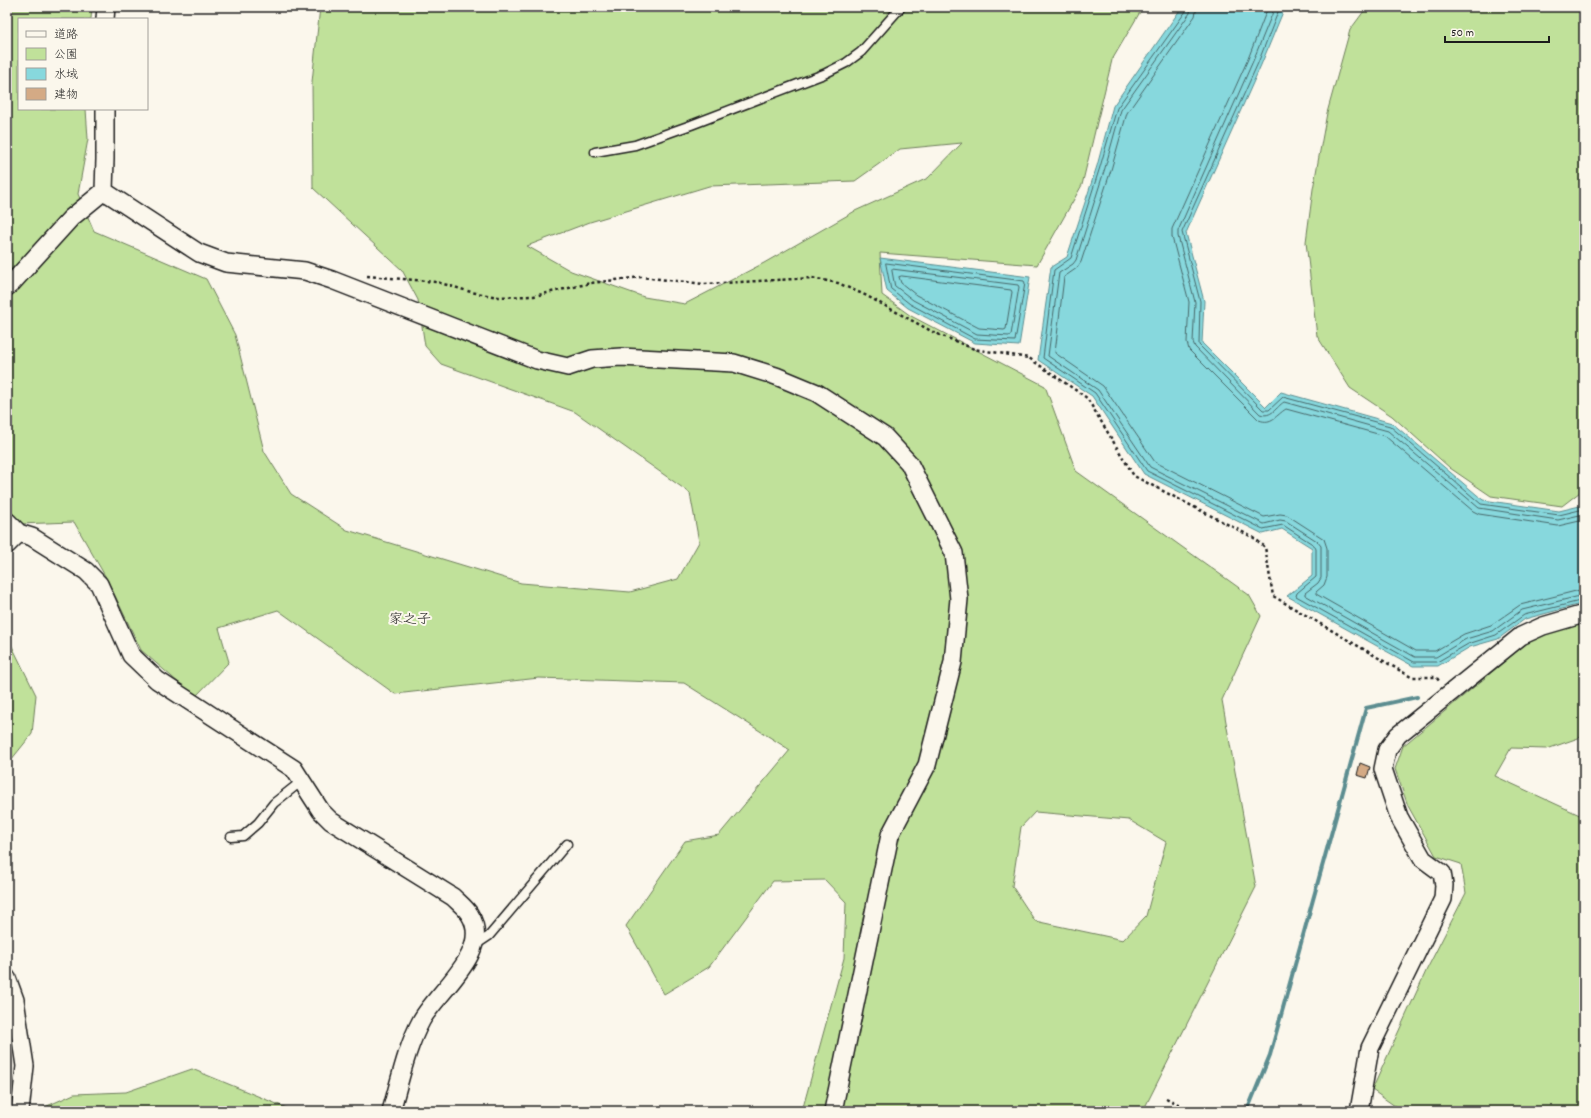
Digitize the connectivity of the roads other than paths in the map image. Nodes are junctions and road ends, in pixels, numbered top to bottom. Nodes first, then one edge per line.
1 (106, 7) edge
2 (901, 7) edge
3 (105, 18) edge
4 (105, 110) edge
5 (595, 152) dead end
6 (104, 191) junction
7 (7, 287) edge
8 (7, 521) edge
9 (13, 539) edge
10 (1584, 614) edge
11 (303, 780) junction
12 (231, 836) dead end
13 (567, 844) dead end
14 (474, 946) junction
15 (7, 978) edge
16 (20, 1111) edge
17 (391, 1111) edge
18 (833, 1111) edge
19 (1359, 1111) edge

1 - 3 street
2 - 5 lane
4 - 6 street
6 - 7 street
6 - 18 street
8 - 9 street
9 - 11 street
10 - 19 street
11 - 12 lane
11 - 14 street
13 - 14 lane
14 - 17 street
15 - 16 street

